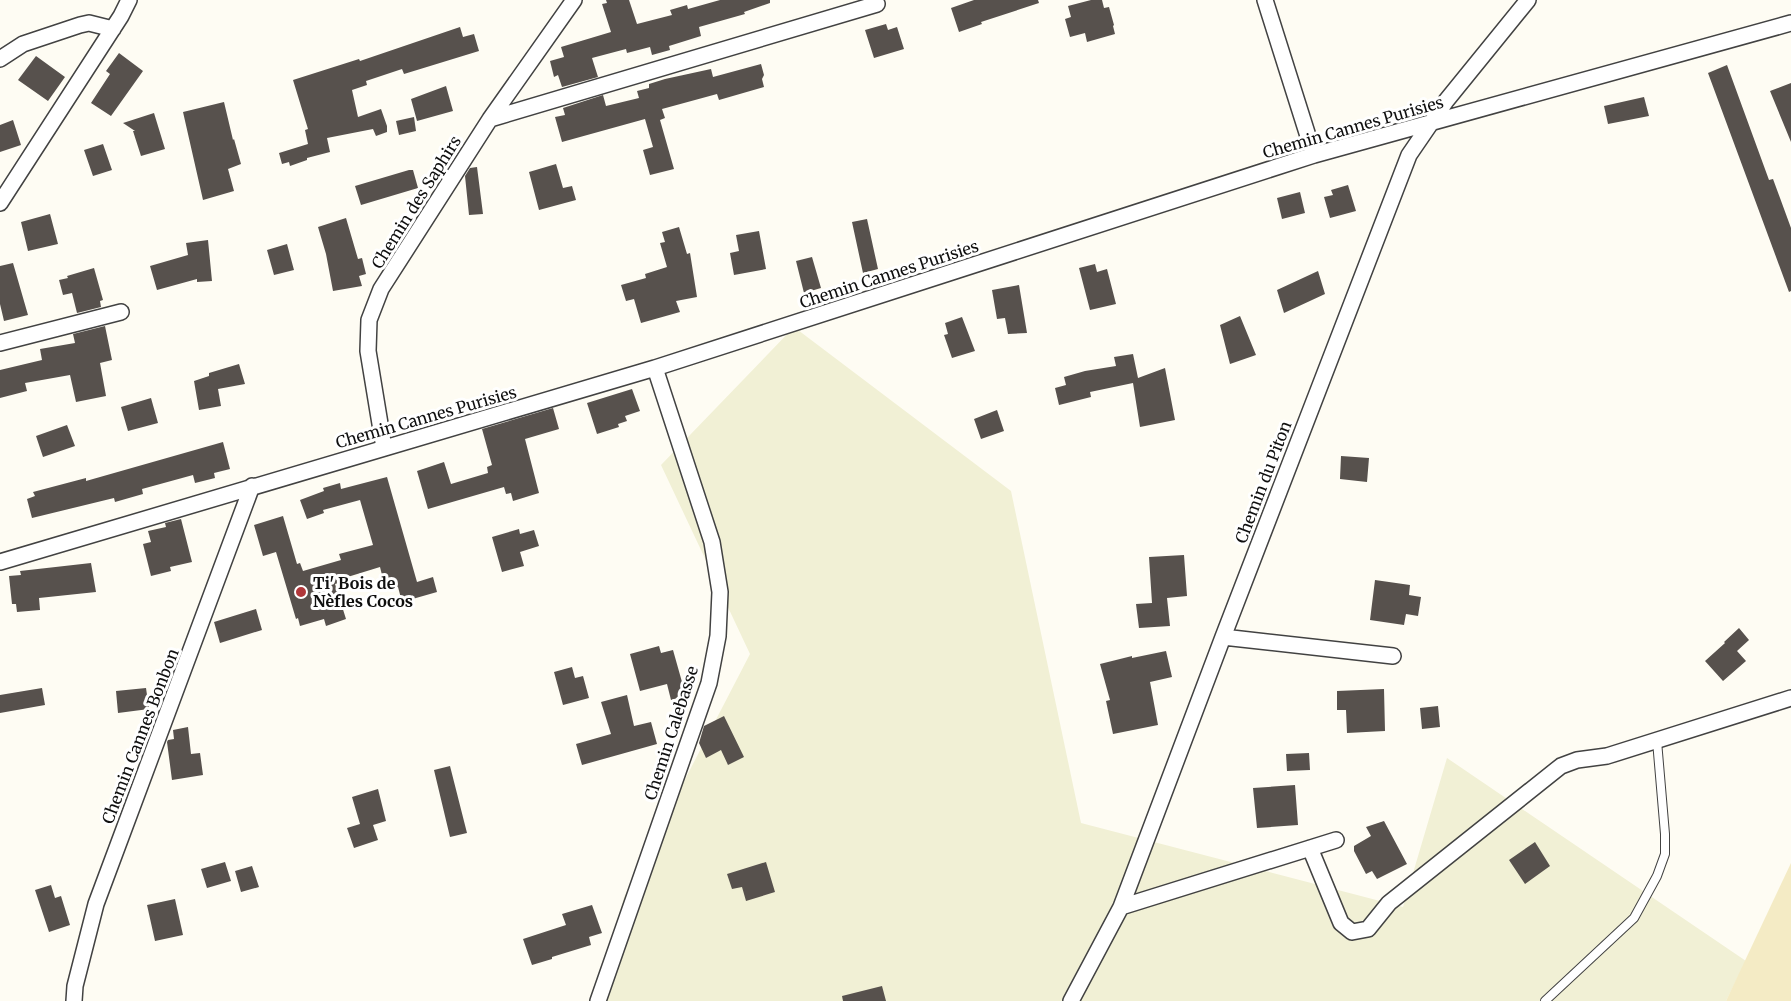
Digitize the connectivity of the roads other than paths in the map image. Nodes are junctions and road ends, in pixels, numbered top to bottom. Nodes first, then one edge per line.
1 (129, 0) edge
2 (574, 0) edge
3 (1265, 0) edge
4 (1528, 0) edge
5 (877, 4) dead end
6 (1791, 23) edge
7 (112, 29) junction
8 (0, 59) edge
9 (490, 119) junction
10 (1430, 124) junction
11 (1314, 155) junction
12 (0, 203) edge
13 (121, 312) dead end
14 (0, 344) edge
15 (655, 368) junction
16 (384, 448) junction
17 (252, 486) junction
18 (0, 562) edge
19 (1222, 637) junction
20 (1393, 656) dead end
21 (1791, 698) edge
22 (1657, 741) junction
23 (1336, 840) dead end
24 (1311, 848) junction
25 (1121, 907) junction
26 (74, 1001) edge
27 (598, 1001) edge
28 (1071, 1001) edge
29 (1545, 1001) edge

1 - 7 street
2 - 9 street, Chemin des Saphirs
3 - 11 street
4 - 10 street, Chemin du Piton
5 - 9 street
6 - 10 street, Chemin Cannes Purisies
7 - 8 street
7 - 12 street
9 - 16 street, Chemin des Saphirs
10 - 11 street, Chemin Cannes Purisies
10 - 19 street, Chemin du Piton
11 - 15 street, Chemin Cannes Purisies
13 - 14 street
15 - 16 street, Chemin Cannes Purisies
15 - 27 street, Chemin Calebasse
16 - 17 street, Chemin Cannes Purisies
17 - 18 street, Chemin Cannes Purisies
17 - 26 street, Chemin Cannes Bonbon
19 - 20 street
19 - 25 street, Chemin du Piton
21 - 22 street
22 - 24 street
22 - 29 lane
23 - 24 street
24 - 25 street
25 - 28 street, Chemin du Piton

